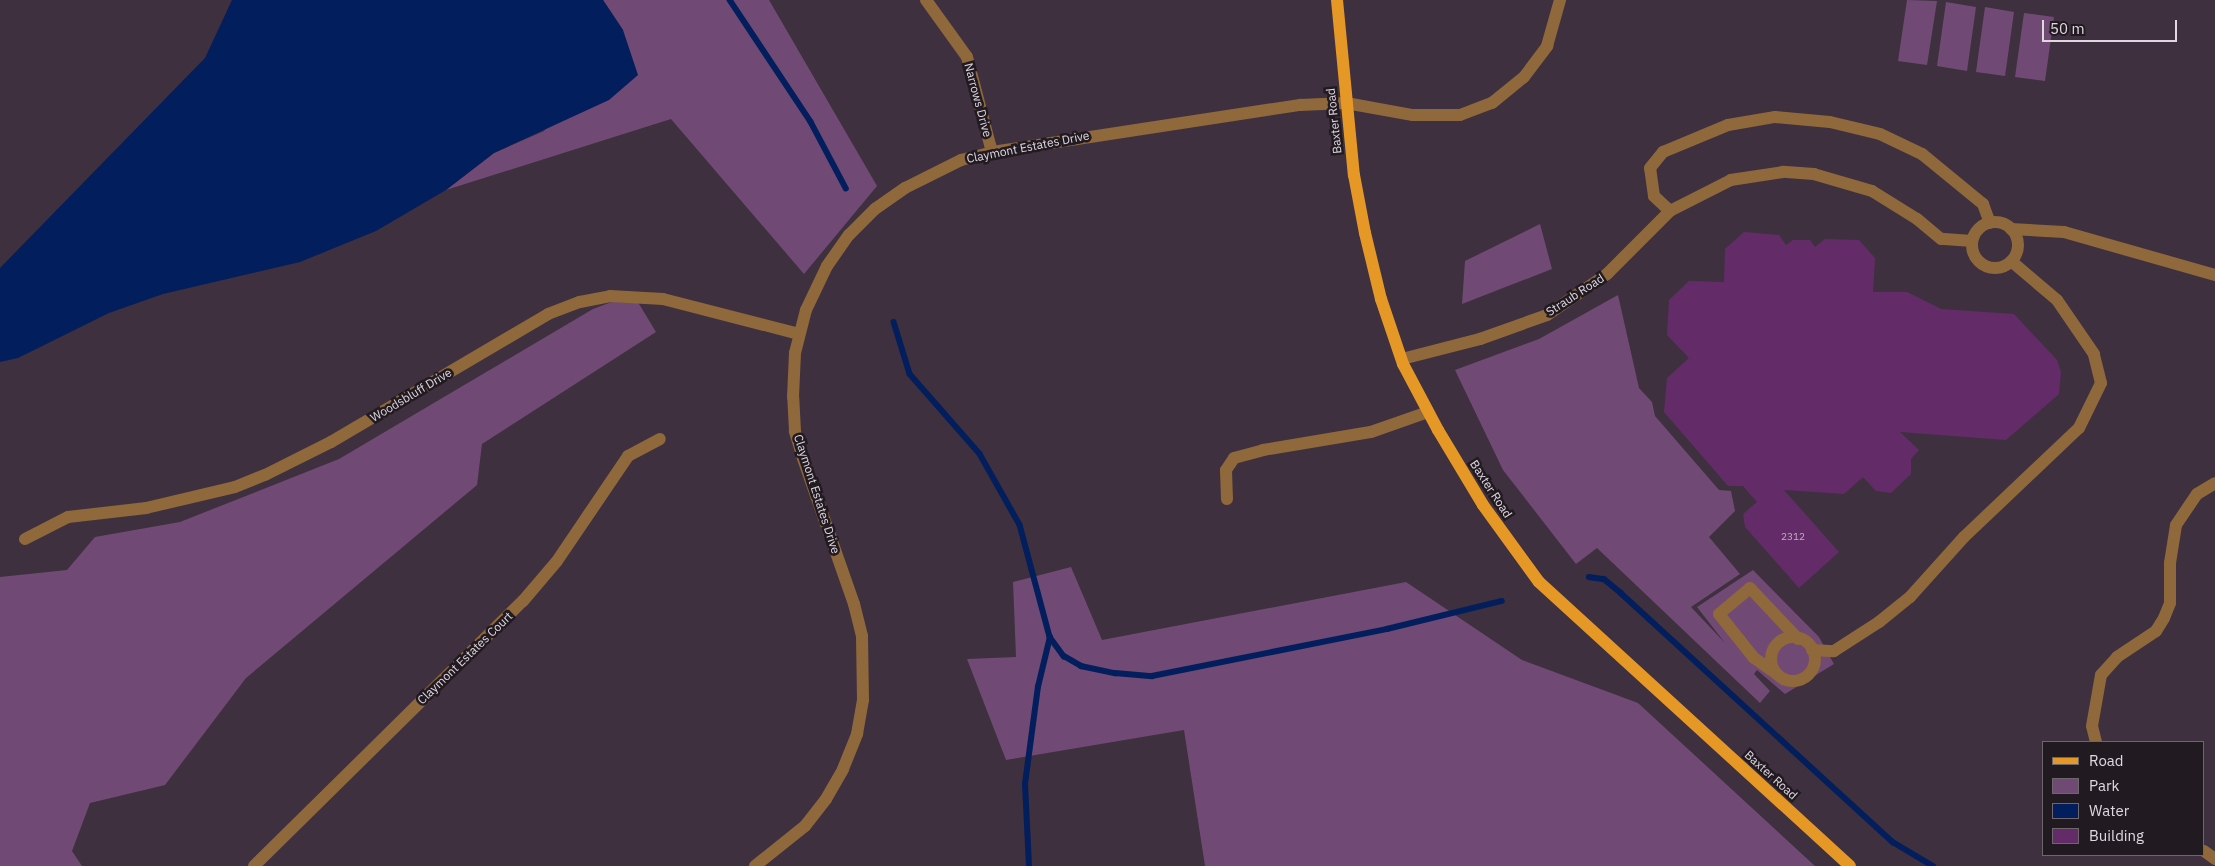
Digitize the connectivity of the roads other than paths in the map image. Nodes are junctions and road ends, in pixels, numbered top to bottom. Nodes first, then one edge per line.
1 (926, 0) edge
2 (1337, 0) edge
3 (1560, 0) edge
4 (1346, 103) junction
5 (992, 152) junction
6 (1670, 211) junction
7 (1990, 222) junction
8 (2011, 229) junction
9 (1972, 241) junction
10 (2011, 261) junction
11 (2215, 275) edge
12 (799, 334) junction
13 (1402, 359) junction
14 (1428, 412) junction
15 (660, 439) dead end
16 (2215, 482) edge
17 (1227, 500) dead end
18 (25, 539) dead end
19 (1798, 638) junction
20 (1812, 650) junction
21 (1777, 674) junction
22 (2096, 741) edge
23 (254, 866) edge
24 (755, 866) edge
25 (1850, 866) edge

1 - 5 street, Narrows Drive
2 - 4 main road, Baxter Road
3 - 4 street, Claymont Estates Drive
4 - 5 street, Claymont Estates Drive
4 - 13 main road, Baxter Road
5 - 12 street, Claymont Estates Drive
6 - 7 street
6 - 9 street, Straub Road
6 - 13 street, Straub Road
7 - 8 street
7 - 9 street
8 - 10 street
8 - 11 street
9 - 10 street
10 - 20 street
12 - 18 street, Woodsbluff Drive
12 - 24 street, Claymont Estates Drive
13 - 14 main road, Baxter Road
14 - 17 street
14 - 25 main road, Baxter Road
15 - 23 street, Claymont Estates Court
16 - 22 street
19 - 20 street
19 - 21 street
19 - 21 street
20 - 21 street

